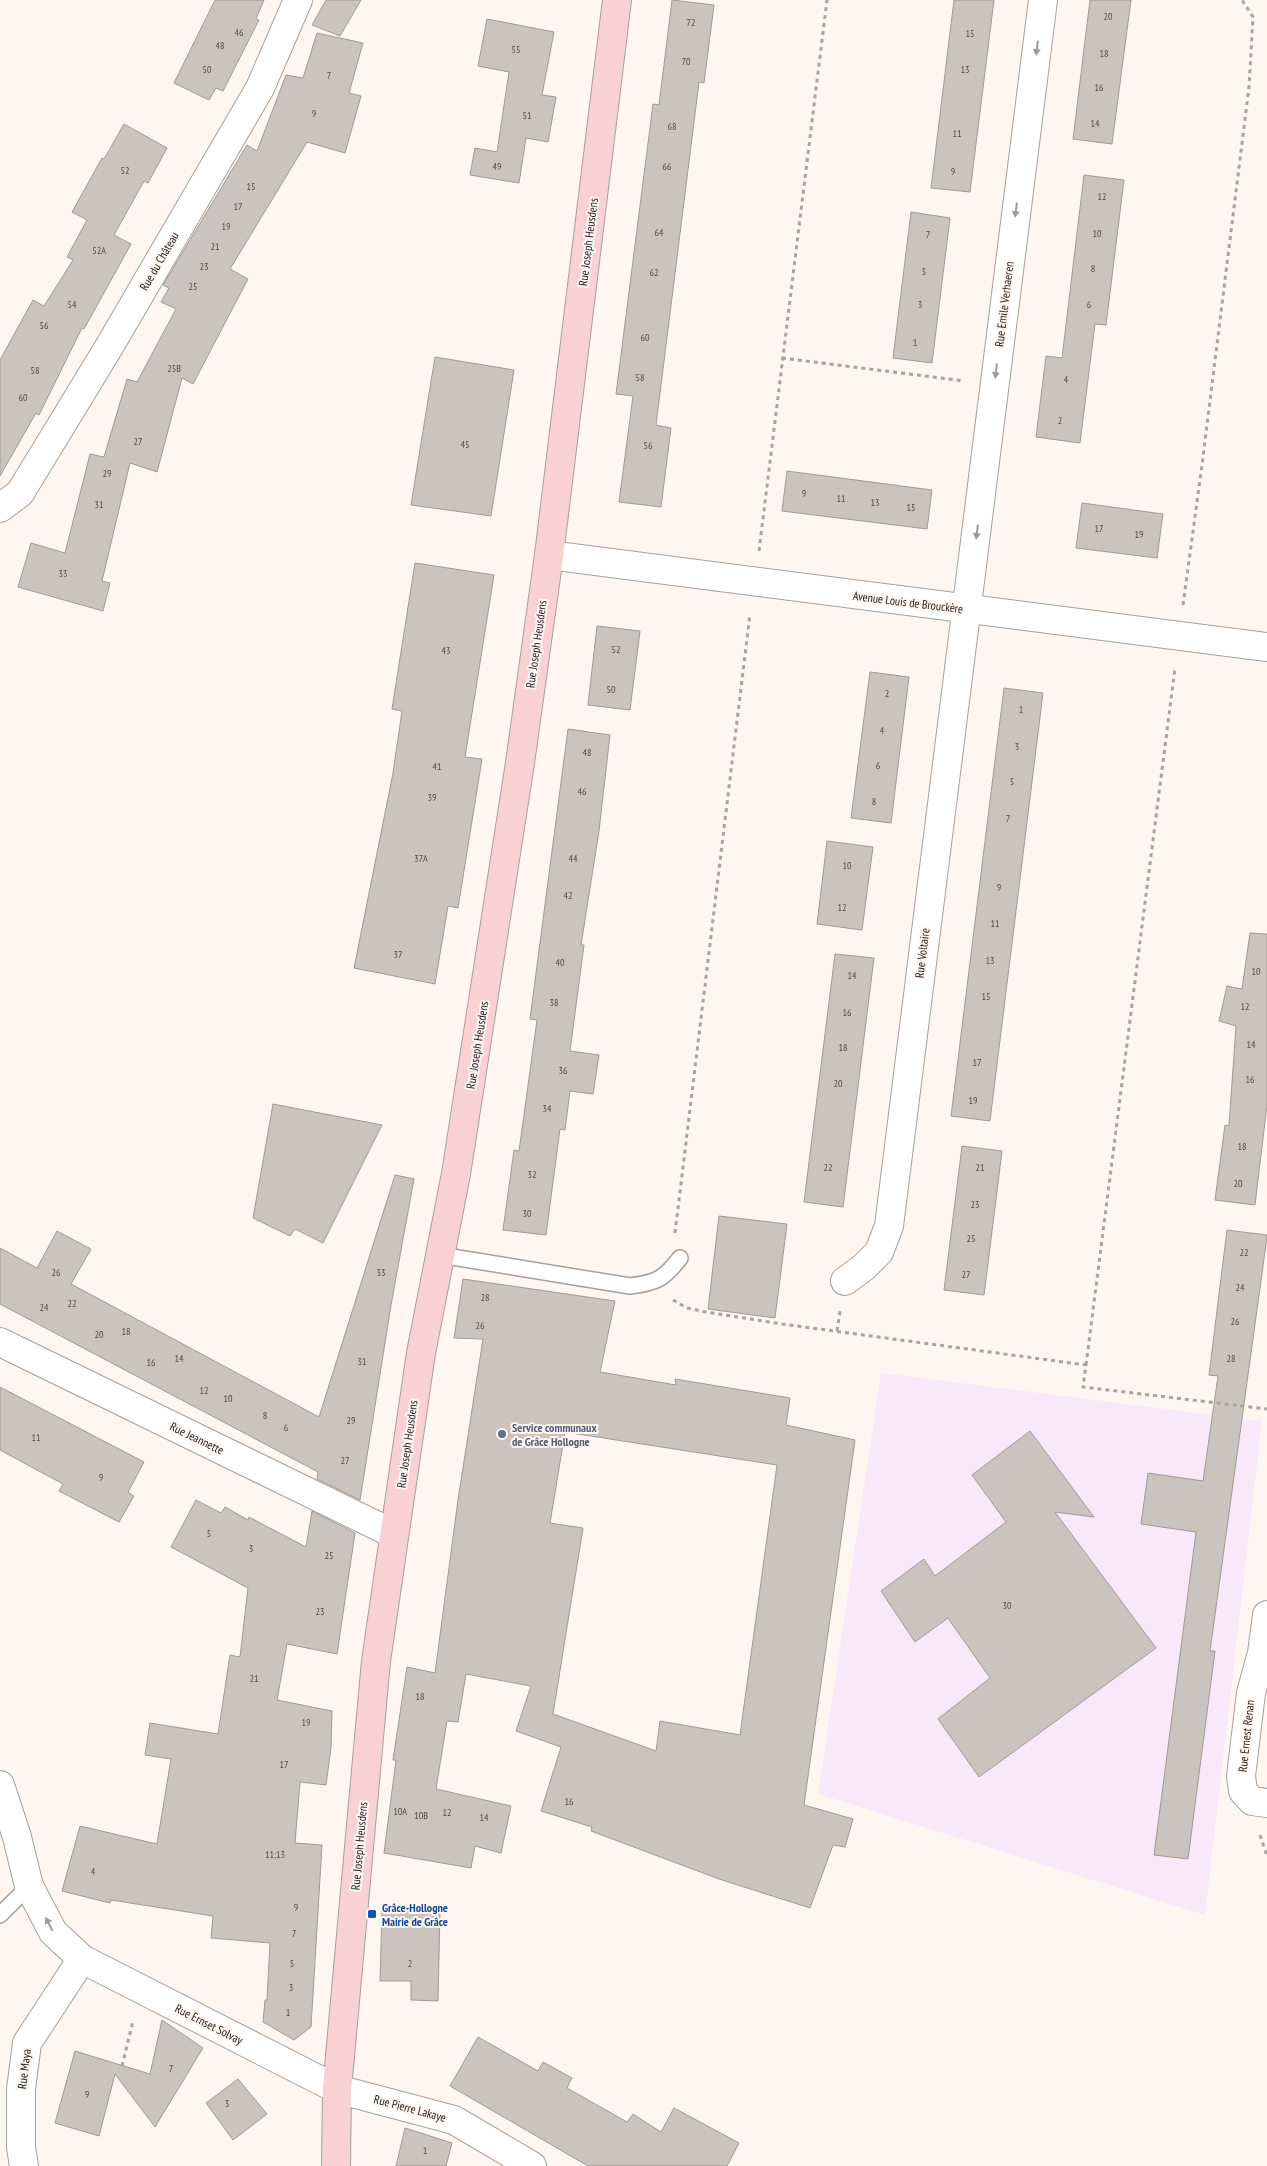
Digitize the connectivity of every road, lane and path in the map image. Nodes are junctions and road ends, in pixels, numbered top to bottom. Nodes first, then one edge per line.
1 (298, 0) edge
2 (618, 0) edge
3 (827, 0) edge
4 (1042, 0) edge
5 (1242, 0) edge
6 (782, 358) junction
7 (994, 386) junction
8 (0, 508) edge
9 (549, 555) junction
10 (755, 583) junction
11 (966, 609) junction
12 (1178, 636) junction
13 (1267, 647) edge
14 (440, 1255) junction
15 (680, 1258) joint
16 (845, 1281) dead end
17 (652, 1283) junction
18 (0, 1342) edge
19 (1086, 1365) junction
20 (1267, 1409) edge
21 (394, 1534) junction
22 (1267, 1615) edge
23 (1265, 1656) edge
24 (0, 1785) edge
25 (1267, 1803) edge
26 (29, 1886) junction
27 (0, 1915) edge
28 (82, 1959) junction
29 (142, 1989) junction
30 (122, 2066) dead end
31 (337, 2089) junction
32 (24, 2166) edge
33 (336, 2166) edge
34 (532, 2166) edge

1 - 8 street, Rue du Château
2 - 9 street, Rue Joseph Heusdens
3 - 6 path
4 -> 7 street, Rue Emile Verhaeren
5 - 12 path
6 - 7 path
6 - 10 path
7 -> 11 street, Rue Emile Verhaeren
9 - 10 street, Avenue Louis de Brouckère
9 - 14 street, Rue Joseph Heusdens
10 - 11 street, Avenue Louis de Brouckère
10 - 15 path
11 - 12 street, Avenue Louis de Brouckère
11 - 16 street, Rue Voltaire
12 - 13 street, Avenue Louis de Brouckère
12 - 19 path
14 - 17 lane
14 - 21 street, Rue Joseph Heusdens
15 - 17 lane
17 - 19 path
18 - 21 street, Rue Jeannette
19 - 20 path
21 - 31 street, Rue Joseph Heusdens
22 - 23 street, Rue Ernest Renan
23 - 25 street, Rue Ernest Renan
24 - 26 street, Rue Ernset Solvay
26 - 27 lane
28 -> 26 street, Rue Ernset Solvay
28 - 29 street, Rue Ernset Solvay
28 - 32 street, Rue Maya
29 - 30 path
29 - 31 street, Rue Ernset Solvay
31 - 33 street, Rue Joseph Heusdens
31 - 34 street, Rue Pierre Lakaye

